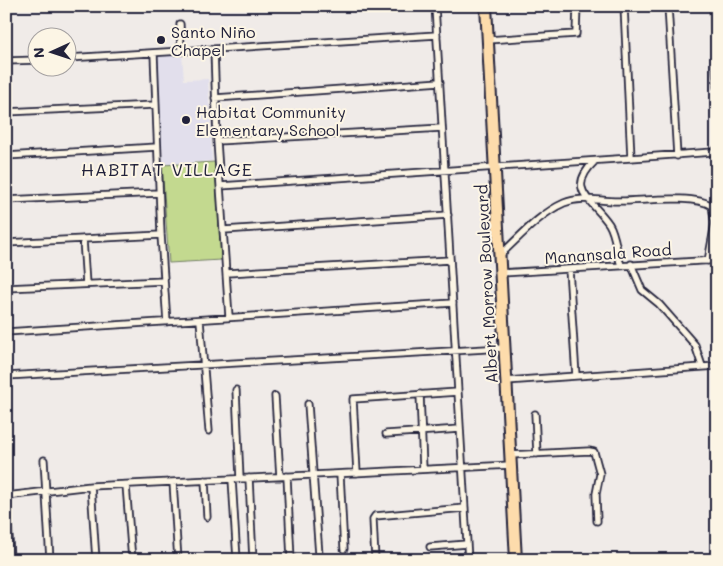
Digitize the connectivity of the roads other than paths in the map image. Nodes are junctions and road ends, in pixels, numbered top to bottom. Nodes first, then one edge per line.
1 (435, 6) edge
2 (486, 6) edge
3 (577, 6) edge
4 (624, 6) edge
5 (668, 6) edge
6 (713, 6) edge
7 (180, 24) dead end
8 (437, 35) junction
9 (488, 40) junction
10 (214, 49) junction
11 (181, 51) junction
12 (154, 54) junction
13 (78, 58) edge
14 (28, 60) edge
15 (6, 61) edge
16 (440, 82) junction
17 (717, 87) edge
18 (216, 98) junction
19 (155, 105) junction
20 (6, 112) edge
21 (442, 128) junction
22 (217, 141) junction
23 (158, 147) junction
24 (717, 149) edge
25 (6, 156) edge
26 (677, 156) junction
27 (631, 158) junction
28 (594, 161) junction
29 (495, 169) junction
30 (445, 172) junction
31 (220, 186) junction
32 (159, 193) junction
33 (586, 198) junction
34 (6, 200) edge
35 (448, 215) junction
36 (224, 230) junction
37 (161, 235) junction
38 (83, 239) junction
39 (6, 244) edge
40 (499, 256) junction
41 (450, 260) junction
42 (717, 260) edge
43 (708, 261) junction
44 (631, 264) junction
45 (621, 265) junction
46 (569, 269) junction
47 (227, 273) junction
48 (500, 273) junction
49 (164, 280) junction
50 (86, 284) junction
51 (6, 288) edge
52 (453, 303) junction
53 (229, 317) junction
54 (200, 320) junction
55 (167, 322) junction
56 (6, 332) edge
57 (504, 348) junction
58 (456, 351) junction
59 (204, 366) junction
60 (702, 366) junction
61 (717, 366) edge
62 (6, 376) edge
63 (576, 376) junction
64 (506, 381) junction
65 (236, 390) dead end
66 (458, 392) junction
67 (420, 394) junction
68 (275, 396) dead end
69 (308, 404) dead end
70 (534, 414) dead end
71 (460, 429) junction
72 (209, 431) dead end
73 (422, 431) junction
74 (386, 434) dead end
75 (537, 454) junction
76 (44, 460) dead end
77 (510, 460) junction
78 (463, 467) junction
79 (423, 469) junction
80 (357, 473) junction
81 (340, 474) junction
82 (6, 475) edge
83 (314, 475) junction
84 (284, 476) junction
85 (249, 478) junction
86 (232, 479) junction
87 (240, 479) junction
88 (205, 480) junction
89 (173, 482) junction
90 (126, 485) junction
91 (91, 486) junction
92 (46, 493) junction
93 (7, 496) edge
94 (465, 508) junction
95 (206, 517) dead end
96 (597, 521) dead end
97 (467, 544) junction
98 (430, 547) dead end
99 (344, 549) dead end
100 (319, 555) dead end
101 (10, 560) edge
102 (50, 560) edge
103 (96, 560) edge
104 (132, 560) edge
105 (178, 560) edge
106 (237, 560) edge
107 (253, 560) edge
108 (290, 560) edge
109 (375, 560) edge
110 (468, 560) edge
111 (516, 560) edge

1 - 8 street
2 - 9 highway, Albert Morrow Boulevard
3 - 9 street
4 - 27 street
5 - 26 street
6 - 17 street
7 - 11 street
8 - 10 street
8 - 16 street
9 - 29 highway, Albert Morrow Boulevard
10 - 11 street
10 - 18 street
11 - 12 street
12 - 13 street
12 - 19 street
14 - 15 street
16 - 18 street
16 - 21 street
18 - 22 street
19 - 20 street
19 - 23 street
21 - 22 street
21 - 30 street
22 - 31 street
23 - 25 street
23 - 32 street
24 - 26 street
26 - 27 street
27 - 28 street
28 - 29 street
28 - 33 street
29 - 30 street
29 - 40 highway, Albert Morrow Boulevard
30 - 31 street
30 - 35 street
31 - 36 street
32 - 34 street
32 - 37 street
33 - 40 street
33 - 43 street
33 - 45 street
35 - 36 street
35 - 41 street
36 - 47 street
37 - 38 street
37 - 49 street
38 - 39 street
38 - 50 street
40 - 48 highway, Albert Morrow Boulevard
41 - 47 street
41 - 52 street
42 - 43 street, Manansala Road
43 - 44 street, Manansala Road
44 - 45 street, Manansala Road
44 - 60 street
45 - 46 street, Manansala Road
46 - 48 street, Manansala Road
46 - 63 street
47 - 53 street
48 - 57 highway, Albert Morrow Boulevard
49 - 50 street
49 - 55 street
50 - 51 street
52 - 53 street
52 - 58 street
53 - 54 street
54 - 55 street
54 - 59 street
55 - 56 street
57 - 58 street
57 - 64 highway, Albert Morrow Boulevard
58 - 59 street
58 - 66 street
59 - 62 street
59 - 72 street
60 - 61 street
60 - 63 street
63 - 64 street
64 - 77 highway, Albert Morrow Boulevard
65 - 87 street
66 - 67 street
66 - 71 street
67 - 73 street
67 - 80 street
68 - 84 street
69 - 83 street
70 - 75 street
71 - 73 street
71 - 78 street
73 - 74 street
73 - 79 street
75 - 77 street
75 - 96 street
76 - 92 street
77 - 78 street
77 - 111 highway, Albert Morrow Boulevard
78 - 79 street
78 - 94 street
79 - 80 street
80 - 81 street
81 - 83 street
81 - 99 street
82 - 93 street
83 - 84 street
83 - 100 street
84 - 85 street
84 - 108 street
85 - 87 street
85 - 107 street
86 - 87 street
86 - 88 street
86 - 106 street
88 - 89 street
88 - 95 street
89 - 90 street
89 - 105 street
90 - 91 street
90 - 104 street
91 - 92 street
91 - 103 street
92 - 93 street
92 - 102 street
93 - 101 street
94 - 97 street
94 - 109 street
97 - 98 street
97 - 110 street

